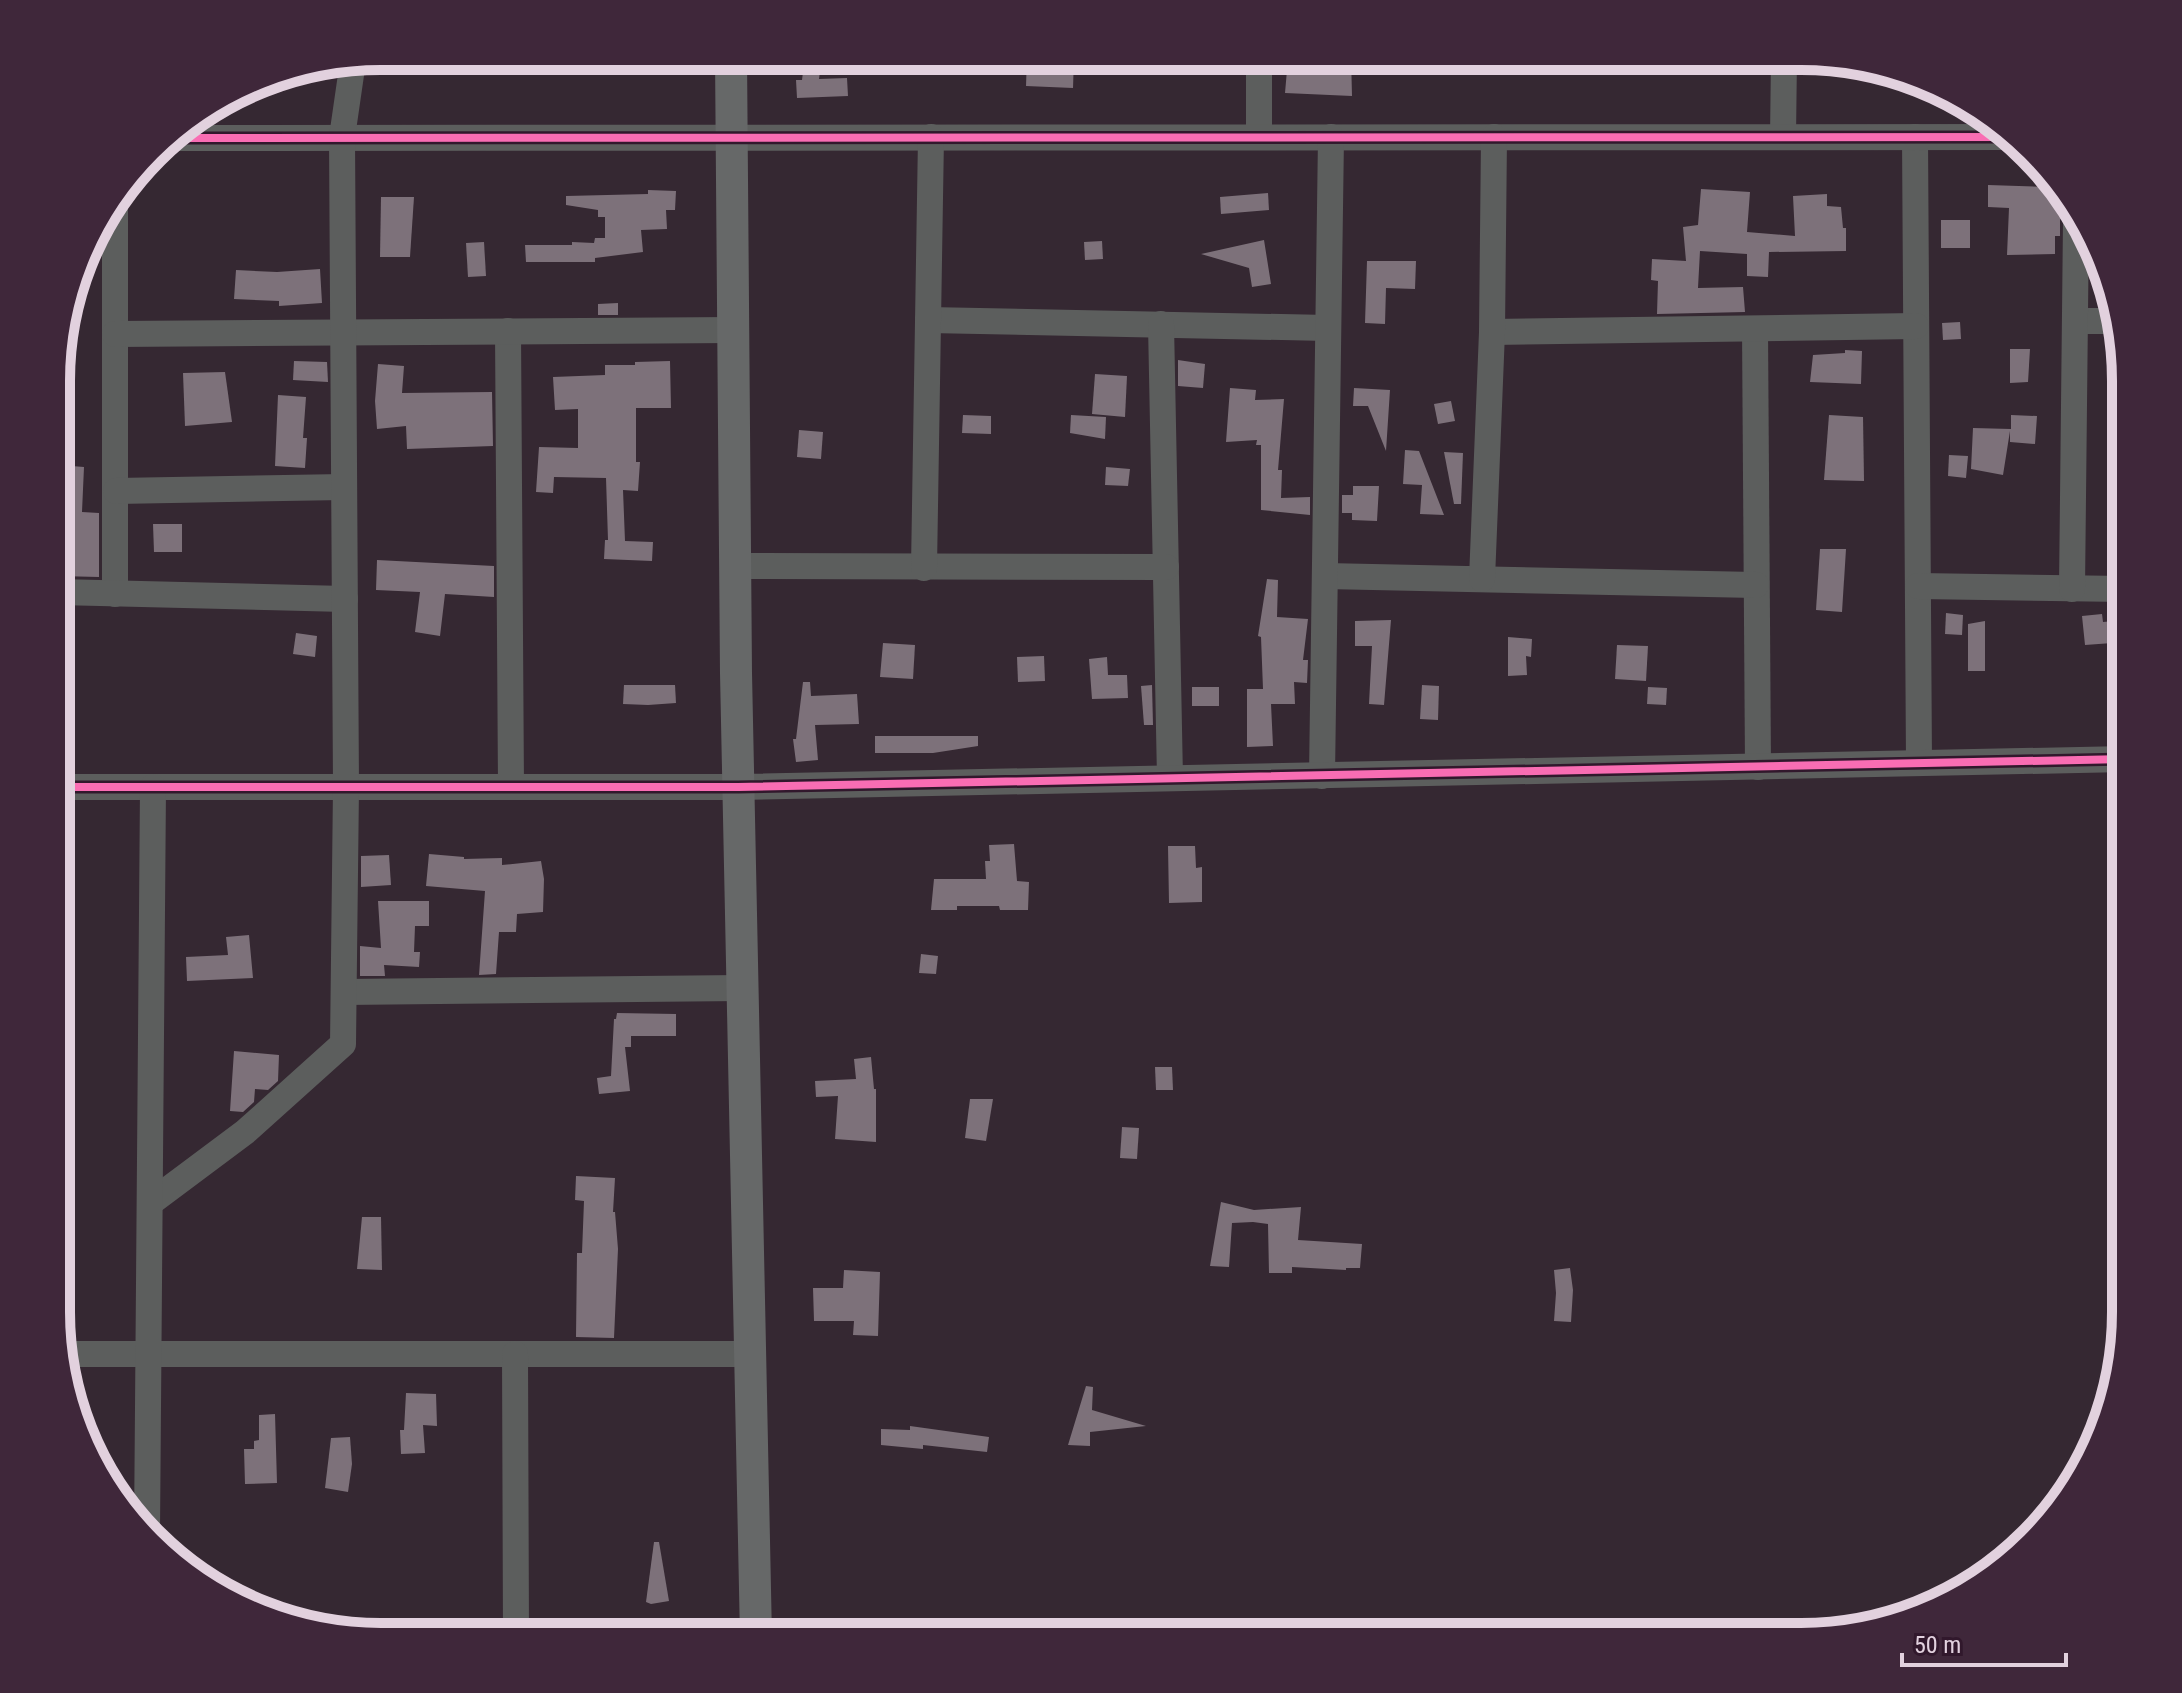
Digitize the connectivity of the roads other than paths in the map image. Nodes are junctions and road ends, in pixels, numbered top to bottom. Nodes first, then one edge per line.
1 (731, 70) edge
2 (1259, 70) edge
3 (1784, 70) edge
4 (351, 72) edge
5 (342, 137) junction
6 (732, 137) junction
7 (931, 137) junction
8 (1259, 137) junction
9 (1331, 137) junction
10 (1494, 137) junction
11 (1783, 137) junction
12 (1915, 137) junction
13 (1994, 137) edge
14 (187, 138) edge
15 (115, 220) edge
16 (2076, 236) edge
17 (928, 320) junction
18 (2075, 321) junction
19 (2106, 321) edge
20 (1161, 324) junction
21 (1916, 326) junction
22 (1328, 328) junction
23 (1755, 329) junction
24 (734, 330) junction
25 (508, 331) junction
26 (1492, 332) junction
27 (343, 333) junction
28 (115, 334) junction
29 (344, 487) junction
30 (116, 491) junction
31 (735, 566) junction
32 (1166, 567) junction
33 (924, 568) junction
34 (1325, 576) junction
35 (1482, 579) junction
36 (1756, 585) junction
37 (1918, 586) junction
38 (2072, 589) junction
39 (2112, 589) edge
40 (70, 592) edge
41 (115, 594) junction
42 (345, 599) junction
43 (2112, 759) edge
44 (1919, 763) junction
45 (1758, 767) junction
46 (1322, 776) junction
47 (1170, 778) junction
48 (70, 787) edge
49 (153, 787) junction
50 (346, 787) junction
51 (511, 787) junction
52 (738, 787) junction
53 (742, 988) junction
54 (344, 992) junction
55 (150, 1203) junction
56 (73, 1354) edge
57 (149, 1354) junction
58 (515, 1354) junction
59 (750, 1354) junction
60 (147, 1517) edge
61 (516, 1623) edge
62 (756, 1623) edge

1 - 6 main road
2 - 8 street
3 - 11 street
4 - 5 street
5 - 6 street
5 - 14 street
5 - 27 street
6 - 7 street
6 - 24 main road
7 - 8 street
7 - 17 street
8 - 9 street
9 - 10 street
9 - 22 street
10 - 11 street
10 - 26 street
11 - 12 street
12 - 13 street
12 - 21 street
15 - 28 street
16 - 18 street
17 - 20 street
17 - 33 street
18 - 19 street
18 - 38 street
20 - 22 street
20 - 32 street
21 - 23 street
21 - 37 street
22 - 34 street
23 - 26 street
23 - 36 street
24 - 25 street
24 - 31 main road
25 - 27 street
25 - 51 street
26 - 35 street
27 - 28 street
27 - 29 street
28 - 30 street
29 - 30 street
29 - 42 street
30 - 41 street
31 - 33 street
31 - 52 main road
32 - 33 street
32 - 47 street
34 - 35 street
34 - 46 street
35 - 36 street
36 - 45 street
37 - 38 street
37 - 44 street
38 - 39 street
40 - 41 street
41 - 42 street
42 - 50 street
43 - 44 street
44 - 45 street
45 - 46 street
46 - 47 street
47 - 52 street
48 - 49 street
49 - 50 street
49 - 55 street
50 - 51 street
50 - 54 street
51 - 52 street
52 - 53 main road
53 - 54 street
53 - 59 main road
54 - 55 street
55 - 57 street
56 - 57 street
57 - 58 street
57 - 60 street
58 - 59 street
58 - 61 street
59 - 62 main road

